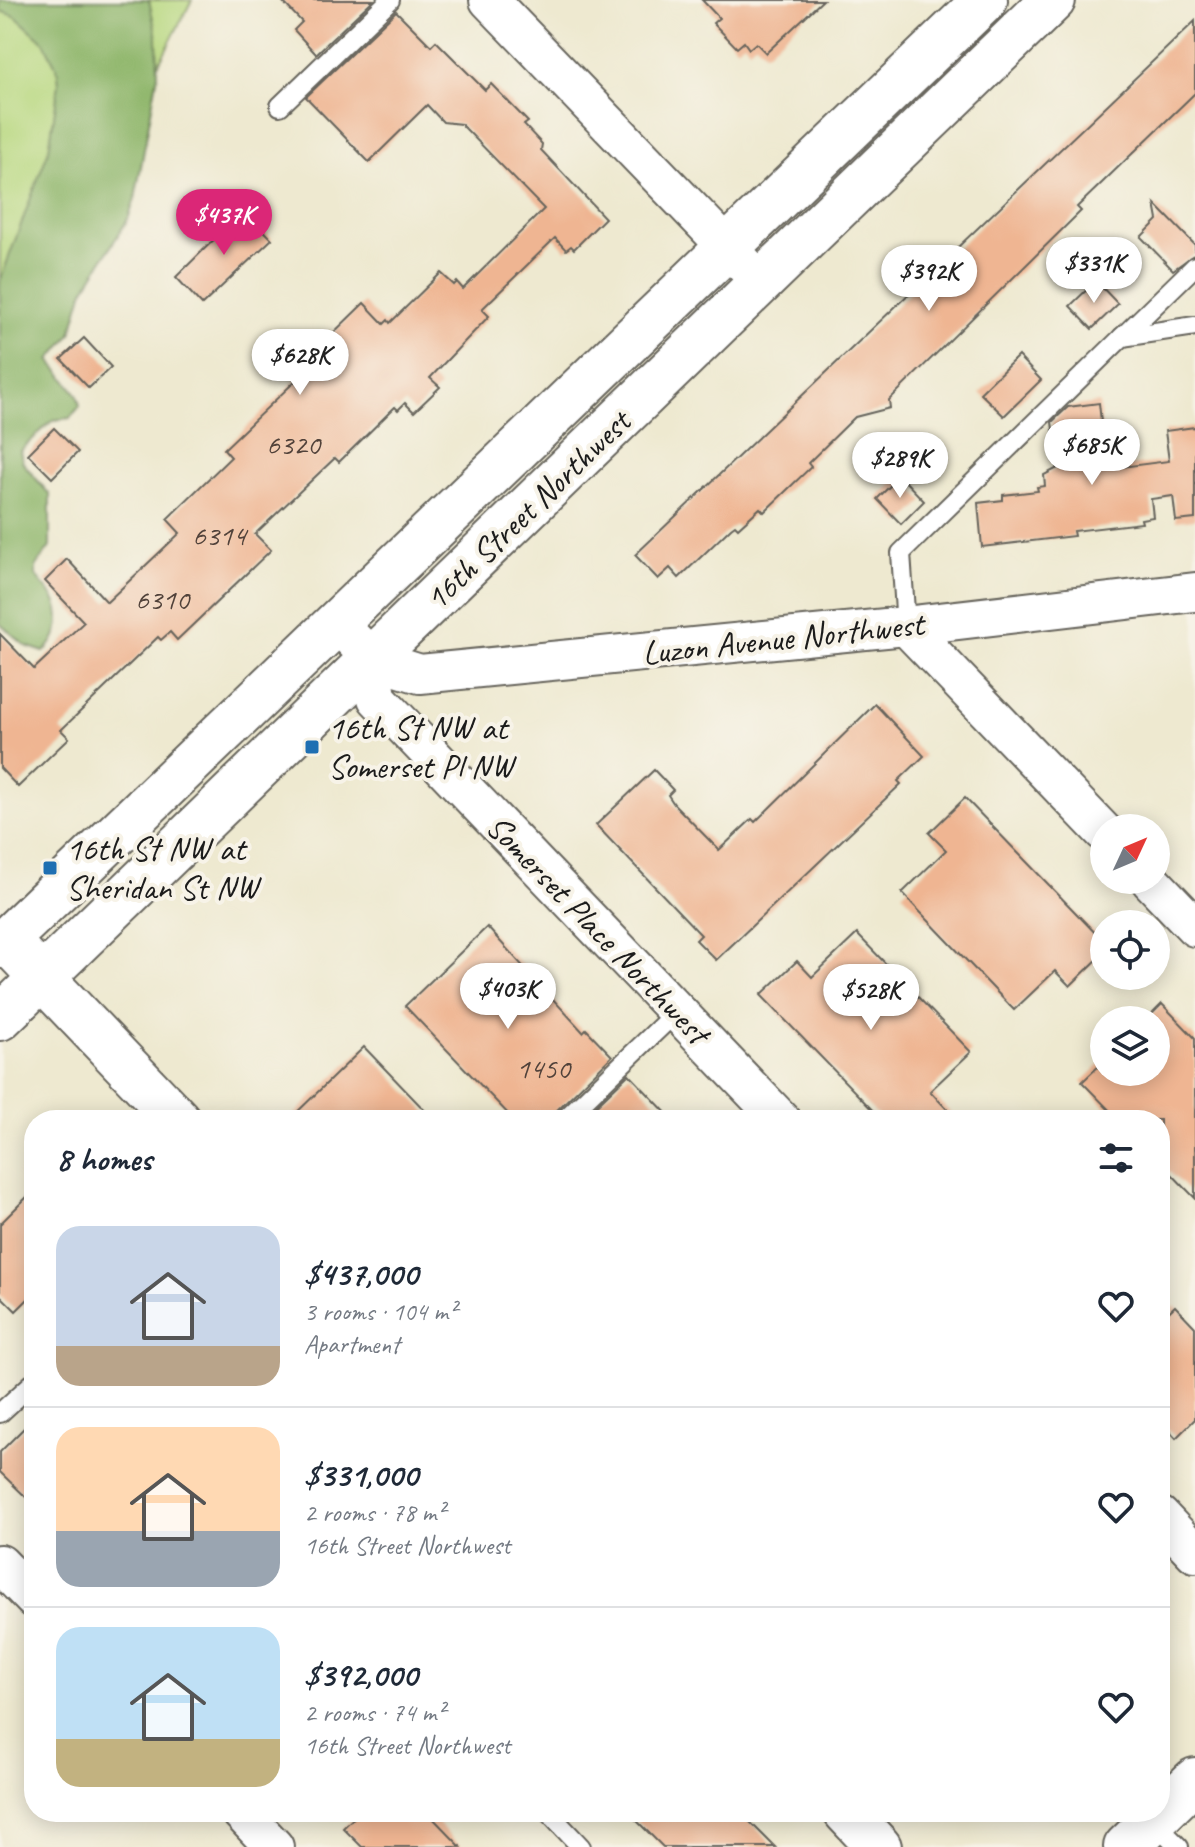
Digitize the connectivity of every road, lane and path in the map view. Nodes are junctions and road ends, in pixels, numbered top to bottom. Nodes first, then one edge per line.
1 (390, 0) edge
2 (489, 0) edge
3 (985, 0) edge
4 (1053, 0) edge
5 (280, 106) dead end
6 (728, 247) junction
7 (1195, 266) edge
8 (762, 283) junction
9 (1195, 326) edge
10 (1122, 337) junction
11 (1195, 592) edge
12 (337, 623) junction
13 (906, 626) junction
14 (372, 659) junction
15 (1090, 817) edge
16 (1163, 894) edge
17 (1195, 927) edge
18 (3, 943) edge
19 (42, 977) junction
20 (677, 1011) junction
21 (0, 1018) edge
22 (168, 1110) edge
23 (574, 1110) edge
24 (771, 1110) edge
25 (24, 1391) edge
26 (0, 1413) edge
27 (1170, 1527) edge
28 (1195, 1553) edge
29 (0, 1564) edge
30 (24, 1589) edge
31 (1195, 1780) edge
32 (1170, 1814) edge
33 (250, 1822) edge
34 (557, 1822) edge
35 (855, 1822) edge
36 (274, 1847) edge
37 (581, 1847) edge
38 (879, 1847) edge

1 - 5 lane
2 - 6 street
3 - 6 main road, 16th Street Northwest
4 - 8 main road, 16th Street Northwest
6 - 8 street
6 - 12 main road, 16th Street Northwest
7 - 10 lane
8 - 14 main road, 16th Street Northwest
9 - 10 lane
10 - 13 lane
11 - 13 street, Luzon Avenue Northwest
12 - 14 street
12 - 18 main road, 16th Street Northwest
13 - 14 street, Luzon Avenue Northwest
13 - 15 street
14 - 19 main road, 16th Street Northwest
14 - 20 street, Somerset Place Northwest
16 - 17 street
18 - 19 main road
19 - 21 main road, 16th Street Northwest
19 - 22 main road
20 - 23 lane
20 - 24 street, Somerset Place Northwest
25 - 26 lane
27 - 28 street
29 - 30 street
31 - 32 main road
33 - 36 street
34 - 37 lane
35 - 38 main road

